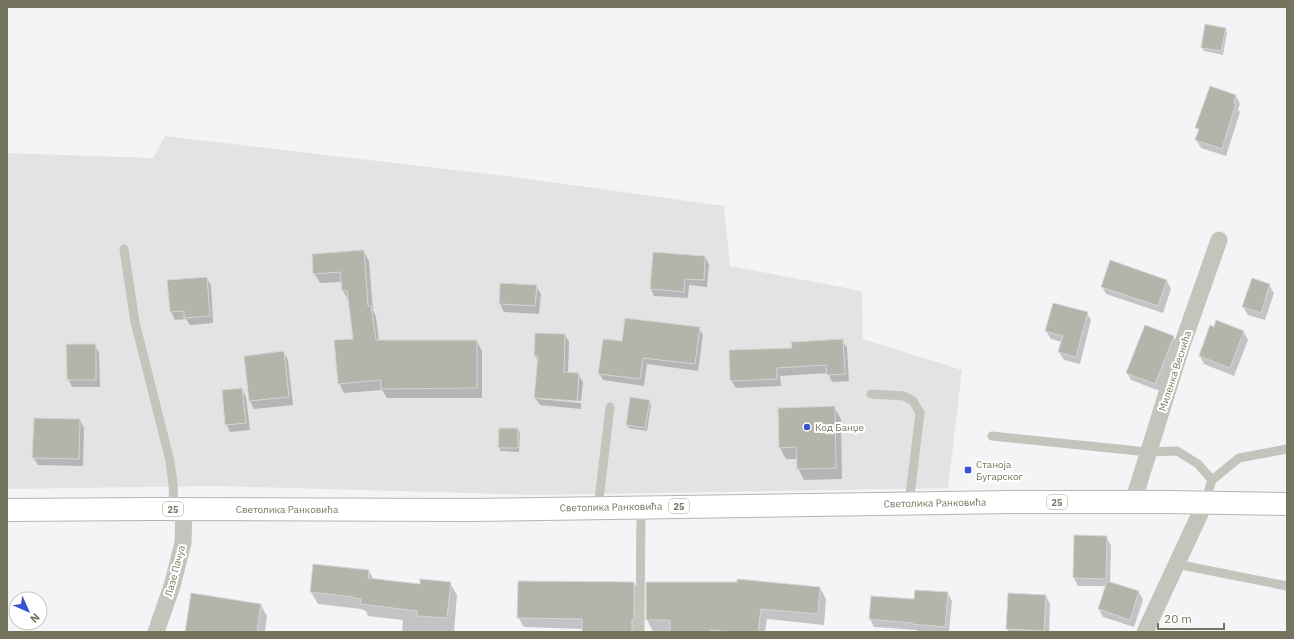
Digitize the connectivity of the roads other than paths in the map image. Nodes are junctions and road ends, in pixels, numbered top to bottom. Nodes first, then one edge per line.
1 (1219, 240) dead end
2 (124, 249) dead end
3 (871, 394) dead end
4 (610, 407) dead end
5 (992, 436) dead end
6 (1287, 449) edge
7 (1148, 452) junction
8 (1212, 480) junction
9 (1132, 502) junction
10 (909, 503) junction
11 (1205, 503) junction
12 (1287, 504) edge
13 (641, 507) junction
14 (598, 508) junction
15 (179, 509) junction
16 (7, 510) edge
17 (1176, 564) junction
18 (1287, 586) edge
19 (156, 632) edge
20 (640, 632) edge
21 (1145, 632) edge

1 - 7 street, Миленка Веснића
2 - 15 lane
3 - 10 lane
4 - 14 lane
5 - 7 lane
6 - 8 lane
7 - 8 lane
7 - 9 street, Миленка Веснића
8 - 11 lane
9 - 10 main road, Светолика Ранковића / 25
9 - 11 main road, Светолика Ранковића / 25
10 - 13 main road, Светолика Ранковића / 25
11 - 12 main road, Светолика Ранковића / 25
11 - 17 street
13 - 14 main road, Светолика Ранковића / 25
13 - 20 lane
14 - 15 main road, Светолика Ранковића / 25
15 - 16 main road, Светолика Ранковића / 25
15 - 19 street, Лазе Пачуа
17 - 18 lane
17 - 21 street

